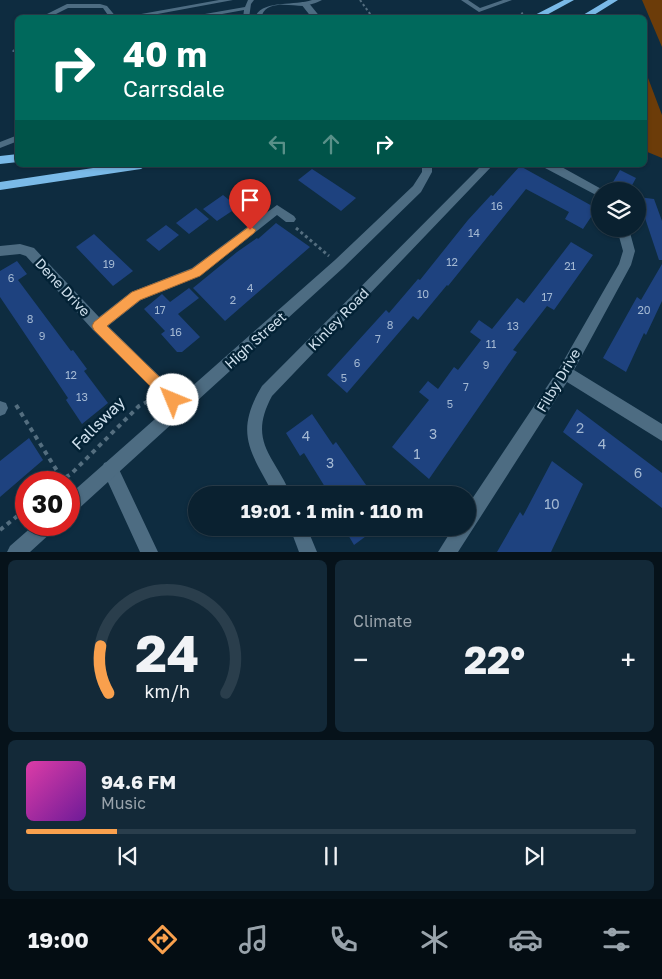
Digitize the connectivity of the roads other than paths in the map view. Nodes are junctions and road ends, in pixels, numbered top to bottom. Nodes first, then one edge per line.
1 (230, 0) edge
2 (252, 0) edge
3 (319, 0) edge
4 (464, 0) edge
5 (509, 0) edge
6 (570, 0) edge
7 (614, 0) edge
8 (301, 2) edge
9 (247, 8) junction
10 (48, 15) edge
11 (112, 15) edge
12 (140, 15) edge
13 (204, 15) edge
14 (246, 15) edge
15 (259, 15) edge
16 (314, 15) edge
17 (539, 15) edge
18 (587, 15) edge
19 (15, 139) edge
20 (0, 145) edge
21 (15, 158) edge
22 (0, 160) edge
23 (128, 167) edge
24 (427, 167) edge
25 (486, 167) edge
26 (553, 167) edge
27 (0, 186) edge
28 (591, 187) edge
29 (290, 219) road end
30 (625, 237) edge
31 (0, 251) edge
32 (98, 326) junction
33 (565, 372) junction
34 (181, 407) junction
35 (662, 433) edge
36 (110, 470) junction
37 (278, 486) edge
38 (80, 496) edge
39 (476, 508) edge
40 (34, 536) edge
41 (302, 536) edge
42 (458, 536) edge
43 (16, 552) edge
44 (149, 552) edge
45 (308, 552) edge
46 (447, 552) edge

1 - 12 lane
2 - 9 lane
3 - 8 lane
4 - 5 lane
6 - 17 highway
7 - 18 highway
8 - 15 lane
8 - 16 street
9 - 13 lane
9 - 14 lane
10 - 11 lane
19 - 20 lane
21 - 22 highway
23 - 27 highway
24 - 34 street, High Street
25 - 37 street, Kinley Road
26 - 28 street
29 - 32 street
30 - 33 street, Filby Drive
31 - 32 street, Dene Drive
32 - 34 street, Dene Drive
33 - 35 street
33 - 39 street, Filby Drive
34 - 36 street, High Street
36 - 38 street, High Street
36 - 44 street
40 - 43 street
41 - 45 street
42 - 46 street

